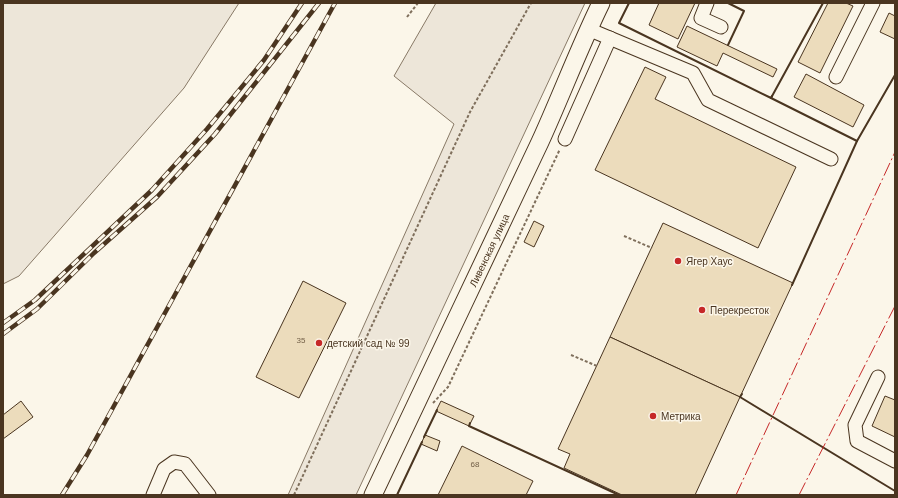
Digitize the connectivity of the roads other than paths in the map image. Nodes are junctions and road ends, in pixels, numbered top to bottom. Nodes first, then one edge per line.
1 (600, 3) edge
2 (708, 3) edge
3 (873, 3) edge
4 (721, 27) dead end
5 (588, 29) junction
6 (610, 38) junction
7 (836, 77) dead end
8 (565, 139) road end
9 (831, 159) dead end
10 (878, 377) dead end
11 (895, 461) edge
12 (153, 495) edge
13 (209, 495) edge
14 (373, 495) edge

1 - 5 main road, Ливенская улица
2 - 4 lane
3 - 7 lane
5 - 6 lane
5 - 14 main road, Ливенская улица
6 - 8 lane
6 - 9 lane
10 - 11 lane
12 - 13 lane

